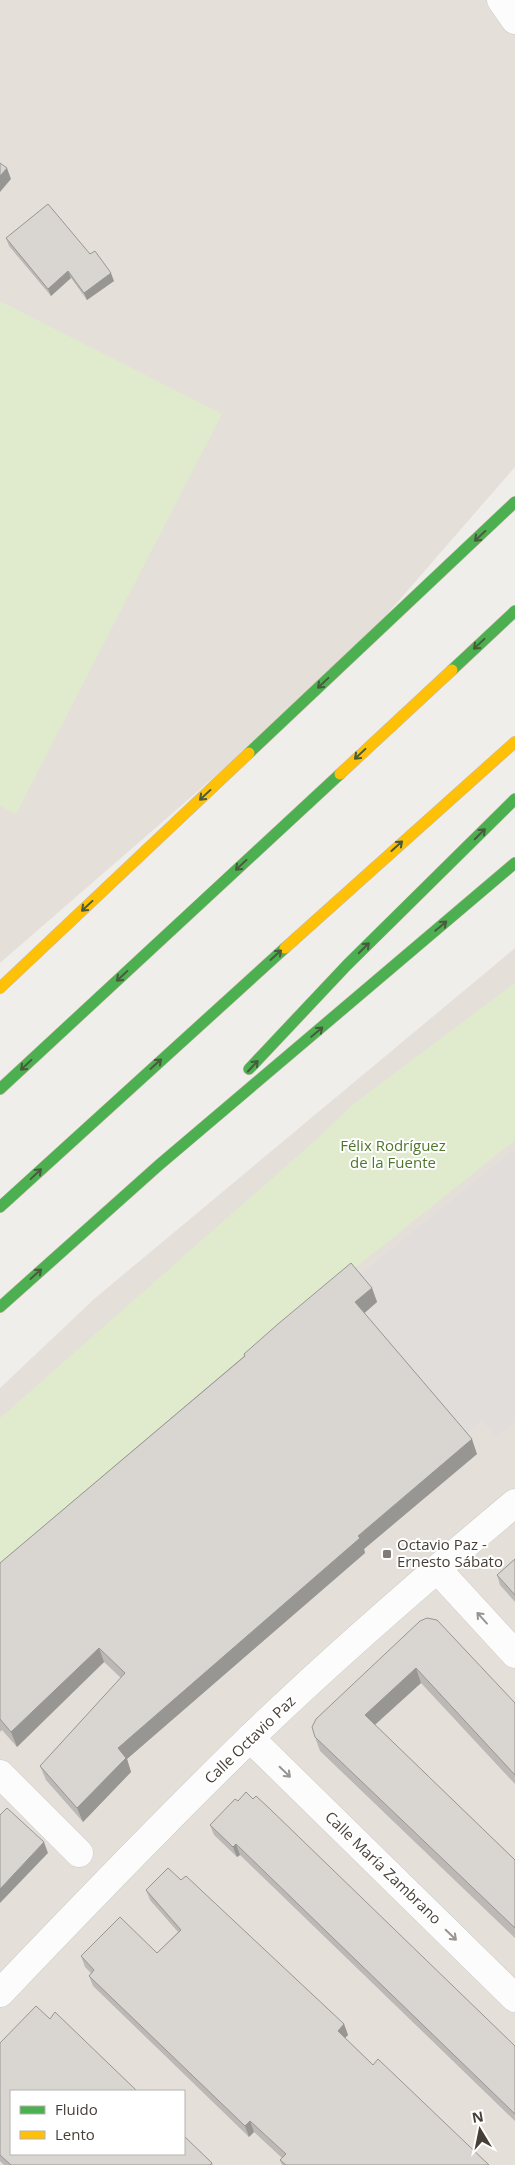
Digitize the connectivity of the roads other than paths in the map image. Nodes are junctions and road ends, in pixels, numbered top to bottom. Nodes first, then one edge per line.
1 (501, 0) edge
2 (515, 20) edge
3 (515, 502) edge
4 (477, 554) dead end
5 (515, 610) edge
6 (342, 666) junction
7 (515, 742) edge
8 (515, 799) edge
9 (515, 863) edge
10 (0, 988) edge
11 (0, 1089) edge
12 (160, 1165) junction
13 (0, 1207) edge
14 (0, 1307) edge
15 (515, 1503) edge
16 (437, 1569) junction
17 (515, 1654) edge
18 (250, 1738) junction
19 (0, 1774) edge
20 (80, 1853) dead end
21 (0, 1993) edge
22 (515, 1998) edge

1 - 2 street
3 -> 6 highway
4 - 6 highway
5 -> 11 highway
6 -> 10 highway
13 -> 7 highway
12 -> 8 highway
12 -> 9 highway
14 -> 12 highway
15 - 16 street, Calle Octavio Paz
17 -> 16 street
16 - 18 street, Calle Octavio Paz
18 - 21 street, Calle Octavio Paz
18 -> 22 street, Calle María Zambrano
19 - 20 street

